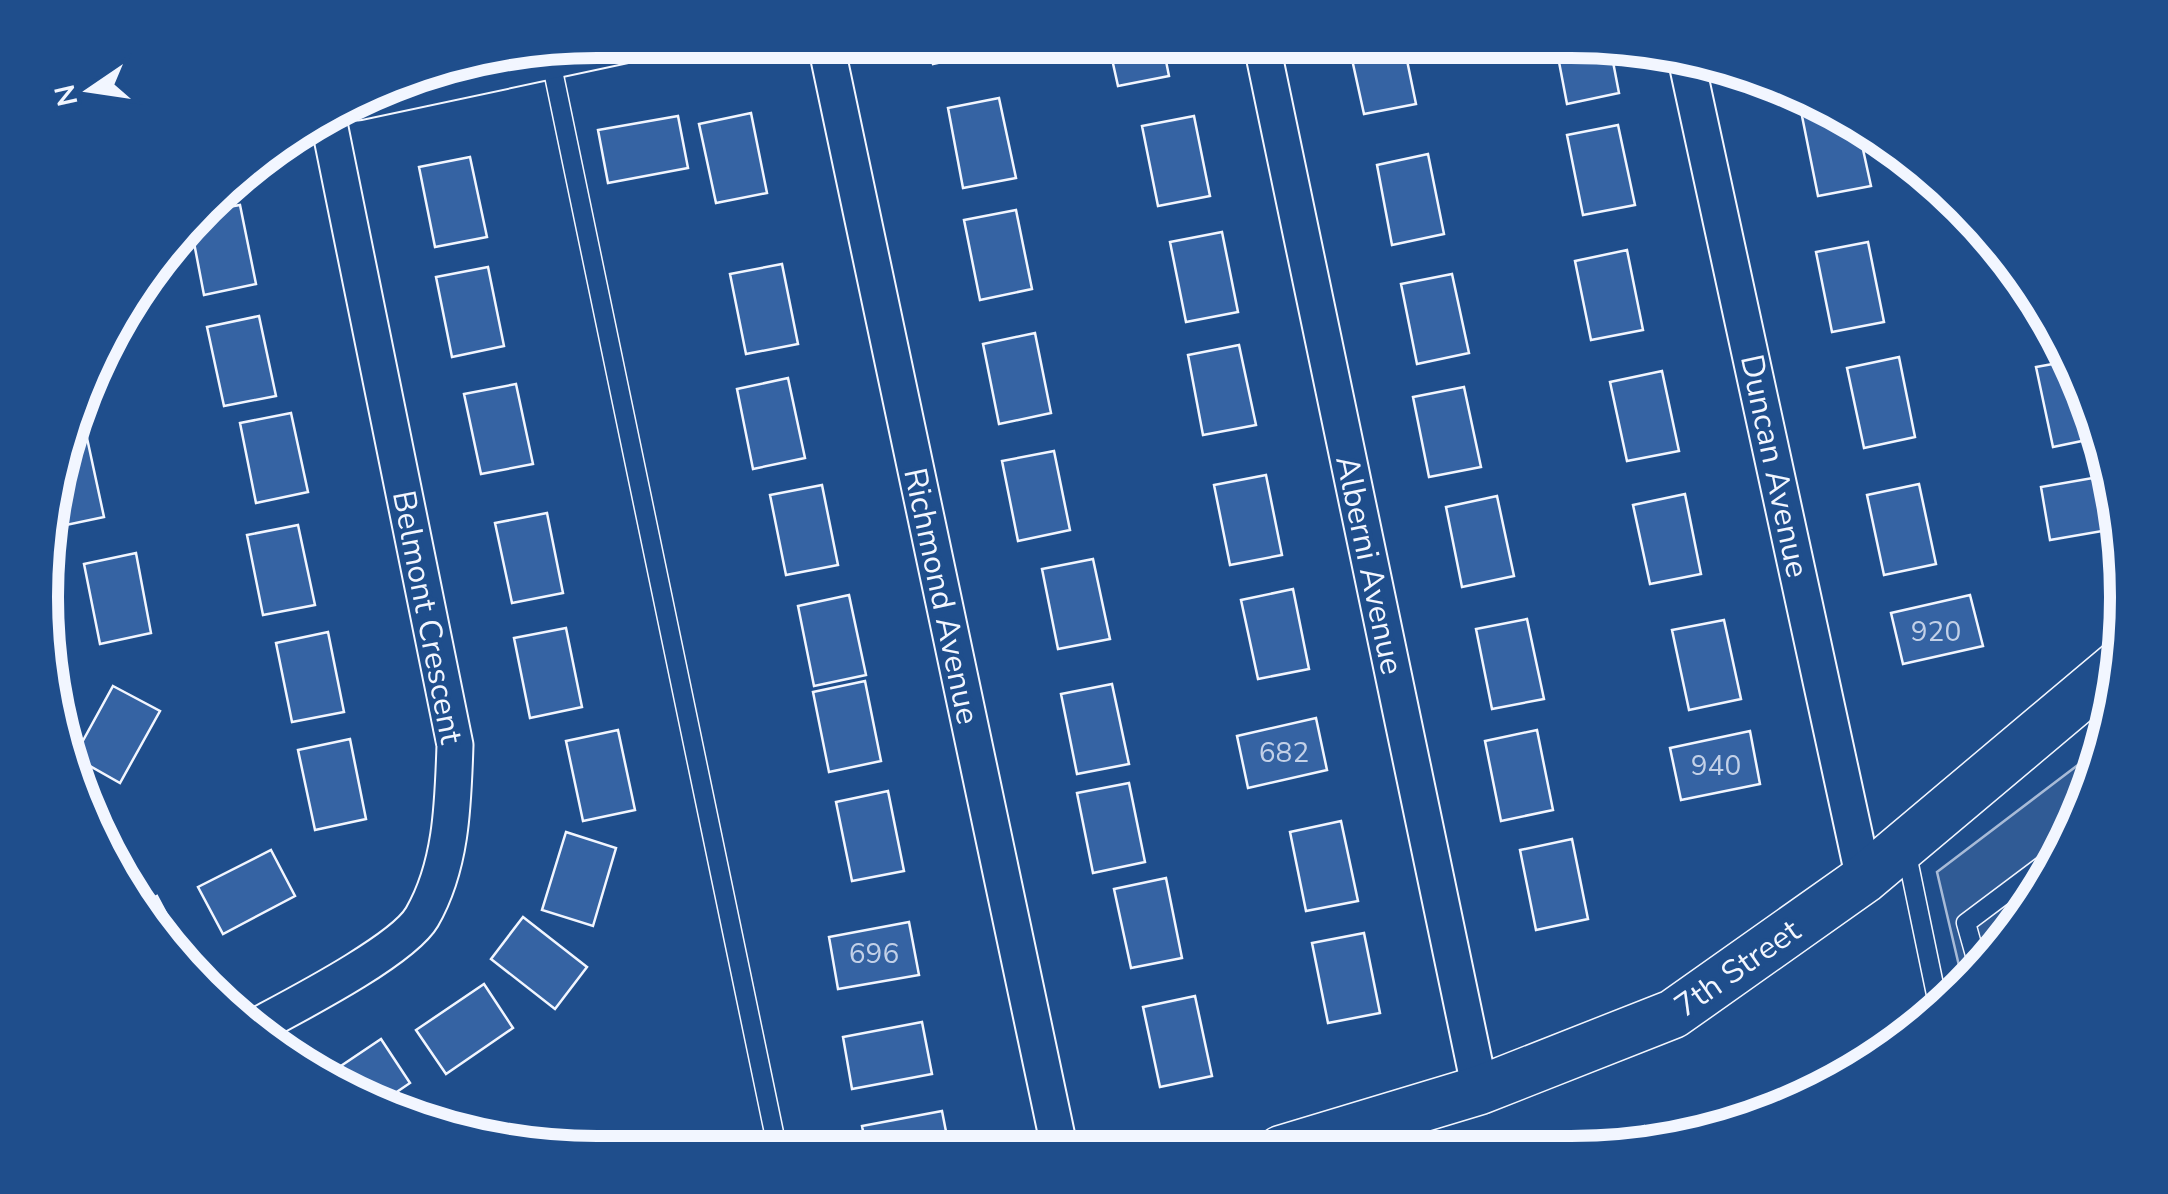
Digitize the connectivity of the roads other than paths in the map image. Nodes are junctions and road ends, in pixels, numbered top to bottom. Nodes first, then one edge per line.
1 (829, 58) edge
2 (1265, 58) edge
3 (558, 59) edge
4 (550, 61) junction
5 (1689, 71) edge
6 (413, 90) edge
7 (330, 128) edge
8 (2104, 677) edge
9 (1904, 844) junction
10 (2036, 870) edge
11 (1864, 879) junction
12 (1975, 955) edge
13 (1936, 994) edge
14 (265, 1022) edge
15 (1480, 1090) junction
16 (775, 1136) edge
17 (1057, 1136) edge
18 (1328, 1136) edge

1 - 17 street, Richmond Avenue
2 - 15 street, Alberni Avenue
3 - 4 street
4 - 6 street
4 - 16 lane
5 - 11 street, Duncan Avenue
7 - 14 street, Belmont Crescent
8 - 9 street, 7th Street
9 - 11 street, 7th Street
9 - 13 lane
10 - 12 lane
11 - 15 street, 7th Street
15 - 18 street, 7th Street

